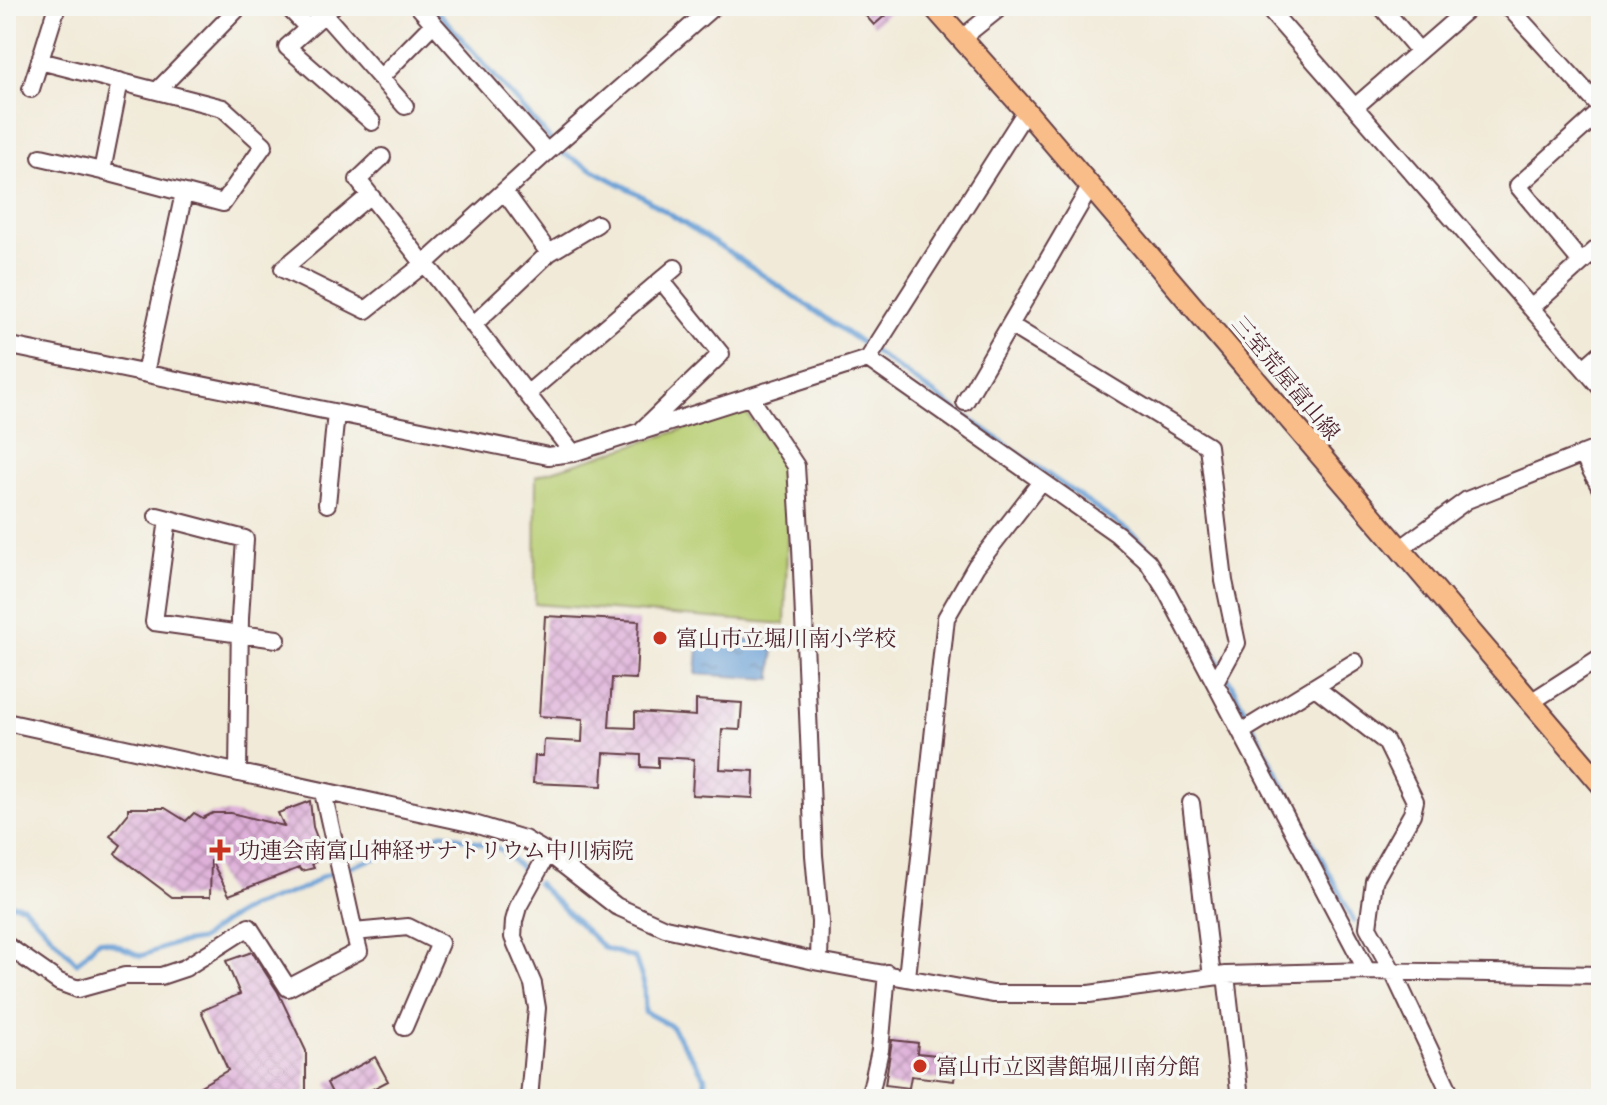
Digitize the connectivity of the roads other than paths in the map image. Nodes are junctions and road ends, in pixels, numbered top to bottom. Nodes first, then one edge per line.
1 (57, 6) edge
2 (240, 6) edge
3 (287, 6) edge
4 (418, 6) edge
5 (714, 6) edge
6 (933, 6) edge
7 (1002, 6) edge
8 (1266, 6) edge
9 (1381, 6) edge
10 (1471, 6) edge
11 (1508, 6) edge
12 (329, 10) edge
13 (433, 24) junction
14 (308, 28) junction
15 (962, 38) junction
16 (1419, 51) junction
17 (40, 61) junction
18 (380, 78) junction
19 (120, 81) junction
20 (31, 89) dead end
21 (157, 91) junction
22 (405, 106) dead end
23 (1355, 107) junction
24 (1601, 109) edge
25 (1026, 111) junction
26 (372, 122) dead end
27 (547, 152) junction
28 (41, 157) dead end
29 (382, 157) dead end
30 (102, 171) junction
31 (1091, 186) junction
32 (504, 191) junction
33 (184, 193) junction
34 (370, 195) junction
35 (597, 224) dead end
36 (1601, 245) edge
37 (549, 253) junction
38 (1581, 262) junction
39 (424, 264) junction
40 (675, 268) dead end
41 (661, 280) junction
42 (1531, 308) junction
43 (473, 325) junction
44 (1010, 325) junction
45 (6, 345) edge
46 (1601, 353) edge
47 (868, 359) junction
48 (1584, 368) junction
49 (145, 373) junction
50 (1601, 388) edge
51 (527, 394) junction
52 (750, 397) junction
53 (965, 402) dead end
54 (336, 413) junction
55 (639, 432) junction
56 (1601, 447) edge
57 (573, 453) junction
58 (1582, 454) junction
59 (1041, 482) junction
60 (1601, 489) edge
61 (327, 504) dead end
62 (1400, 549) junction
63 (240, 633) junction
64 (277, 639) dead end
65 (1601, 657) edge
66 (1355, 662) dead end
67 (1215, 683) junction
68 (1315, 687) junction
69 (1531, 702) junction
70 (6, 722) edge
71 (1241, 732) junction
72 (238, 773) junction
73 (1601, 784) edge
74 (323, 792) junction
75 (1191, 803) dead end
76 (548, 853) junction
77 (354, 932) junction
78 (6, 945) edge
79 (819, 962) junction
80 (1367, 971) junction
81 (1393, 972) junction
82 (887, 973) junction
83 (1601, 975) edge
84 (1219, 976) junction
85 (907, 977) junction
86 (404, 1027) dead end
87 (529, 1099) edge
88 (869, 1099) edge
89 (1240, 1099) edge
90 (1453, 1099) edge

1 - 17 street
2 - 21 street
3 - 14 street
4 - 13 street
5 - 27 street
6 - 15 main road, 三室荒屋富山線
7 - 15 street
8 - 23 street
9 - 16 street
10 - 16 street
11 - 24 street
12 - 14 street
12 - 18 street
13 - 18 street
13 - 27 street
14 - 26 street
15 - 25 main road, 三室荒屋富山線
16 - 23 street
17 - 19 street
17 - 20 street
18 - 22 street
19 - 21 street
19 - 30 street
21 - 33 street
23 - 42 street
24 - 38 street
25 - 31 main road, 三室荒屋富山線
25 - 47 street
27 - 32 street
28 - 30 street
29 - 34 street
30 - 33 street
31 - 44 street
31 - 62 main road, 三室荒屋富山線
32 - 37 street
32 - 39 street
33 - 49 street
34 - 39 street
34 - 39 street
35 - 37 street
36 - 38 street
37 - 43 street
38 - 42 street
39 - 43 street
40 - 41 street
41 - 51 street
41 - 55 street
42 - 48 street
43 - 51 street
44 - 53 street
44 - 67 street
45 - 49 street
46 - 48 street
47 - 52 street
47 - 59 street
48 - 50 street
49 - 54 street
51 - 57 street
52 - 55 street
52 - 79 street
54 - 57 street
54 - 61 street
55 - 57 street
56 - 58 street
58 - 60 street
58 - 62 street
59 - 67 street
59 - 85 street
62 - 69 main road, 三室荒屋富山線
63 - 63 street
63 - 64 street
63 - 72 street
65 - 69 street
66 - 68 street
67 - 71 street
68 - 71 street
68 - 81 street
69 - 73 main road, 三室荒屋富山線
70 - 72 street
71 - 80 street
72 - 74 street
74 - 76 street
74 - 77 street
75 - 84 street
76 - 79 street
76 - 87 street
77 - 78 street
77 - 86 street
79 - 82 street
80 - 81 street
80 - 84 street
81 - 83 street
81 - 90 street
82 - 85 street
82 - 88 street
84 - 85 street
84 - 89 street

